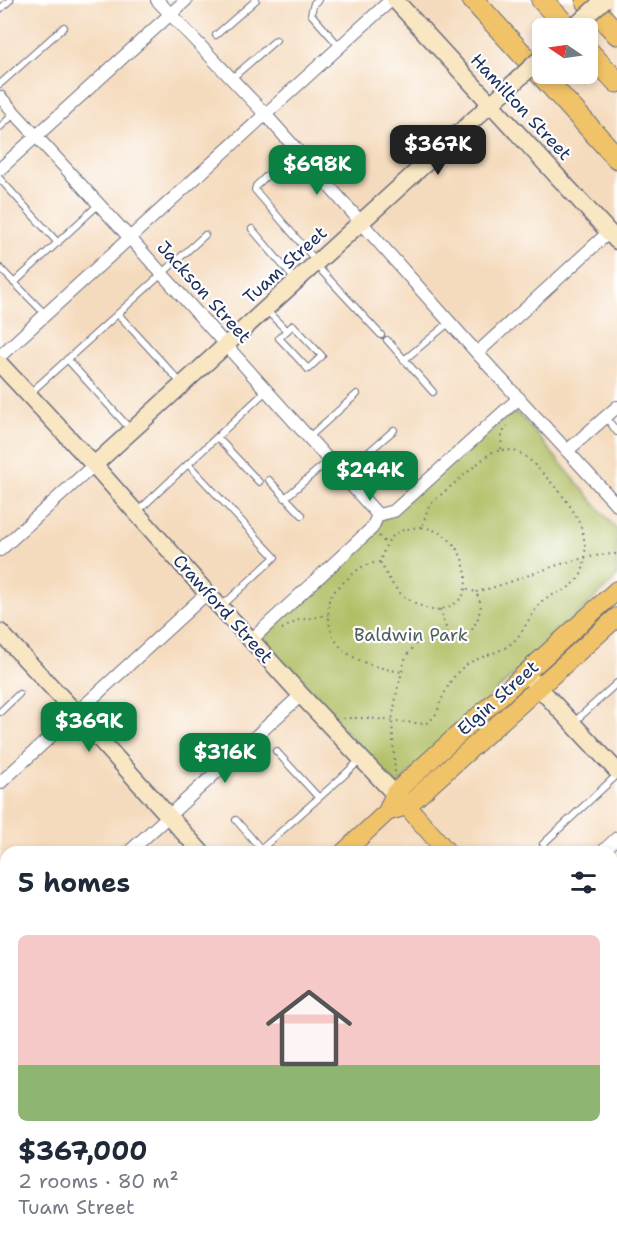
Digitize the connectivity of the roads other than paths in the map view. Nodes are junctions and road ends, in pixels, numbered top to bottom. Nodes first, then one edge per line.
1 (10, 0) edge
2 (157, 0) edge
3 (186, 0) edge
4 (256, 0) edge
5 (318, 0) edge
6 (393, 0) edge
7 (473, 0) edge
8 (542, 0) edge
9 (586, 0) edge
10 (604, 0) edge
11 (0, 9) edge
12 (170, 15) junction
13 (559, 18) edge
14 (584, 18) edge
15 (64, 27) dead end
16 (617, 34) edge
17 (216, 35) dead end
18 (276, 40) dead end
19 (340, 47) junction
20 (598, 62) edge
21 (532, 66) edge
22 (231, 79) junction
23 (617, 82) edge
24 (0, 84) edge
25 (0, 97) edge
26 (498, 98) junction
27 (15, 113) junction
28 (265, 114) junction
29 (0, 127) edge
30 (36, 136) junction
31 (295, 149) junction
32 (617, 158) edge
33 (0, 169) edge
34 (0, 179) edge
35 (99, 204) junction
36 (361, 222) junction
37 (252, 229) dead end
38 (205, 235) dead end
39 (129, 237) junction
40 (613, 237) edge
41 (58, 243) junction
42 (316, 263) junction
43 (0, 268) edge
44 (161, 274) junction
45 (296, 281) junction
46 (14, 283) junction
47 (266, 309) junction
48 (118, 314) junction
49 (45, 315) junction
50 (450, 322) junction
51 (286, 331) junction
52 (225, 345) junction
53 (477, 352) junction
54 (0, 356) edge
55 (67, 359) junction
56 (404, 360) junction
57 (0, 364) edge
58 (183, 384) junction
59 (266, 391) junction
60 (433, 392) dead end
61 (28, 394) junction
62 (357, 394) dead end
63 (519, 398) junction
64 (617, 407) edge
65 (606, 417) junction
66 (394, 429) dead end
67 (132, 431) junction
68 (617, 432) edge
69 (217, 437) junction
70 (309, 438) junction
71 (567, 451) junction
72 (329, 460) junction
73 (188, 464) junction
74 (94, 465) junction
75 (342, 475) junction
76 (269, 480) dead end
77 (258, 482) dead end
78 (285, 498) junction
79 (617, 506) edge
80 (136, 513) junction
81 (302, 515) dead end
82 (378, 515) junction
83 (0, 550) edge
84 (617, 590) edge
85 (207, 593) junction
86 (220, 607) junction
87 (617, 617) edge
88 (0, 632) edge
89 (251, 640) junction
90 (525, 673) junction
91 (617, 682) edge
92 (539, 688) junction
93 (19, 694) dead end
94 (301, 695) junction
95 (0, 711) edge
96 (76, 713) junction
97 (572, 724) junction
98 (276, 751) dead end
99 (362, 758) junction
100 (617, 773) edge
101 (0, 783) edge
102 (399, 793) junction
103 (319, 798) junction
104 (168, 816) junction
105 (236, 820) dead end
106 (543, 844) dead end
107 (136, 846) edge
108 (196, 846) edge
109 (257, 846) edge
110 (265, 846) edge
111 (350, 846) edge
112 (442, 846) edge

1 - 11 lane
2 - 12 street
3 - 12 street
4 - 17 lane
5 - 19 lane
6 - 19 street
6 - 26 street, Hamilton Street
7 - 32 highway
8 - 13 highway
9 - 16 highway
10 - 14 street, bridge
12 - 22 street
12 - 30 street
15 - 24 lane
18 - 22 lane
19 - 28 street
20 - 23 highway
21 - 26 street, Tuam Street, bridge
22 - 28 street
25 - 27 street, Jackson Street
26 - 36 street, Tuam Street
26 - 40 street, Hamilton Street
27 - 29 lane
27 - 30 street, Jackson Street
28 - 31 street
28 - 39 street
30 - 33 street
30 - 35 street, Jackson Street
31 - 36 street
31 - 42 lane
34 - 41 lane
35 - 39 street, Jackson Street
35 - 41 lane
36 - 42 street, Tuam Street
36 - 50 street
37 - 45 lane
38 - 44 lane
39 - 44 street, Jackson Street
39 - 49 street
40 - 53 street
41 - 46 lane
42 - 45 street, Tuam Street
42 - 56 lane
43 - 46 lane
44 - 48 lane
44 - 52 street, Jackson Street
45 - 47 street, Tuam Street
46 - 49 lane
47 - 51 lane
47 - 52 street, Tuam Street
48 - 55 lane
48 - 58 lane
49 - 54 street
50 - 53 street
50 - 56 lane
51 - 51 lane
52 - 58 street, Tuam Street
52 - 59 street, Jackson Street
53 - 63 street
55 - 61 lane
55 - 67 lane
56 - 60 lane
57 - 61 street, Crawford Street
58 - 67 street, Tuam Street
59 - 69 lane
59 - 70 street, Jackson Street
61 - 74 street, Crawford Street
62 - 70 lane
63 - 71 street
63 - 82 street
64 - 65 street
65 - 68 lane
65 - 71 street
66 - 75 lane
67 - 74 street, Tuam Street
69 - 73 lane
69 - 77 lane
70 - 72 street, Jackson Street
71 - 79 street
72 - 75 street, Jackson Street
72 - 78 lane
73 - 80 lane
73 - 86 lane
74 - 80 street, Crawford Street
74 - 83 street, Tuam Street
75 - 82 street, Jackson Street
76 - 78 lane
78 - 81 lane
80 - 85 street, Crawford Street
82 - 89 street
84 - 90 main road, Elgin Street
85 - 86 street, Crawford Street
85 - 96 street
86 - 89 street, Crawford Street
87 - 92 main road, Elgin Street
88 - 96 street
89 - 94 street, Crawford Street
90 - 92 street
90 - 102 main road, Elgin Street
91 - 97 lane
92 - 97 street
92 - 102 main road, Elgin Street
93 - 95 lane
94 - 99 street, Crawford Street
94 - 104 street
96 - 101 street
96 - 104 street
97 - 100 street
98 - 103 lane
99 - 102 street, Crawford Street
99 - 103 lane
100 - 106 lane
102 - 111 main road, Elgin Street
102 - 112 main road, Crawford Street
103 - 110 lane
104 - 107 street
104 - 108 street
105 - 109 lane

